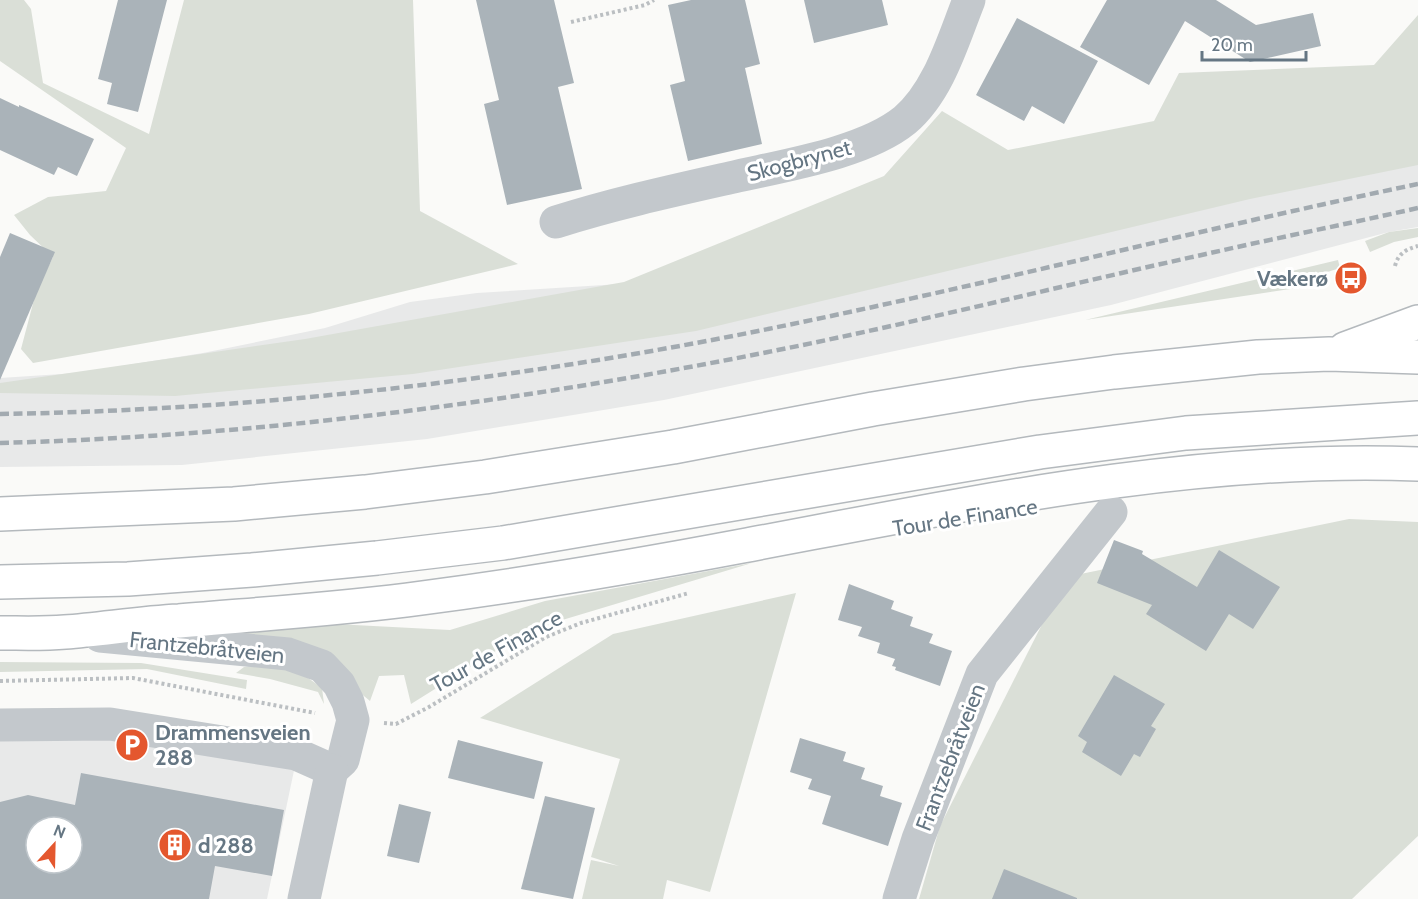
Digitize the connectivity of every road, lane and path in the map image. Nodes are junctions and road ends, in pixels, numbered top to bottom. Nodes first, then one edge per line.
1 (654, 0) edge
2 (969, 0) edge
3 (571, 21) dead end
4 (556, 222) dead end
5 (1418, 246) edge
6 (1395, 266) dead end
7 (1418, 322) edge
8 (1329, 354) junction
9 (1418, 357) edge
10 (1418, 418) edge
11 (1418, 464) edge
12 (1111, 512) dead end
13 (0, 514) edge
14 (0, 582) edge
15 (693, 592) dead end
16 (63, 632) junction
17 (0, 633) edge
18 (0, 681) edge
19 (352, 720) junction
20 (0, 725) edge
21 (332, 770) junction
22 (304, 899) edge
23 (899, 899) edge

1 - 3 path
2 - 4 street, Skogbrynet
5 - 6 path
7 - 8 highway
8 - 9 highway
8 - 13 highway
10 - 14 highway
11 - 16 highway
12 - 23 street, Frantzebråtveien
15 - 19 path, Tour de Finance
16 - 17 highway
16 - 19 street, Frantzebråtveien
18 - 19 path, Tour de Finance
19 - 21 street
20 - 21 street
21 - 22 street

